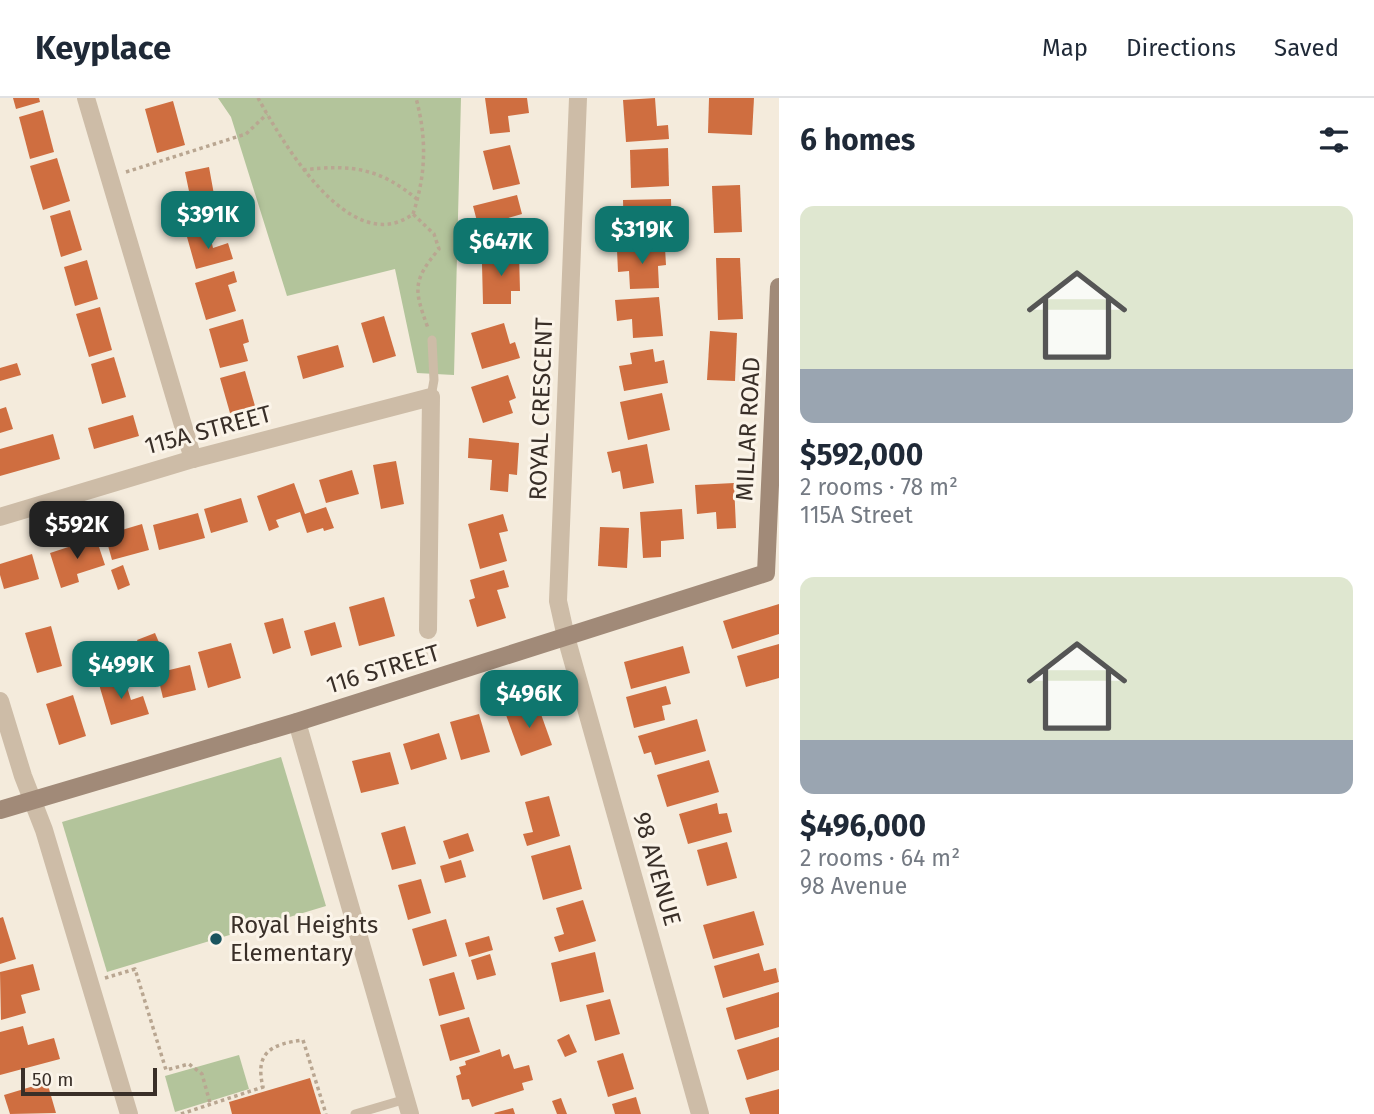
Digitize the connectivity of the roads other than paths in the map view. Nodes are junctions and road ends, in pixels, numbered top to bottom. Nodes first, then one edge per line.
1 (86, 98) edge
2 (578, 98) edge
3 (779, 286) edge
4 (432, 340) road end
5 (431, 397) junction
6 (193, 459) junction
7 (0, 517) edge
8 (772, 571) edge
9 (428, 630) dead end
10 (566, 638) junction
11 (0, 701) edge
12 (297, 722) junction
13 (32, 800) junction
14 (0, 810) edge
15 (408, 1107) edge
16 (129, 1114) edge
17 (355, 1114) edge
18 (701, 1114) edge

1 - 6 street
2 - 10 street, ROYAL CRESCENT
3 - 8 street, MILLAR ROAD
4 - 5 lane
5 - 6 street, 115A STREET
5 - 9 street
6 - 7 street, 115A STREET
8 - 10 street, 116 STREET
10 - 12 street, 116 STREET
10 - 18 street, 98 AVENUE
11 - 13 street
12 - 13 street, 116 STREET
12 - 15 street
13 - 14 street, 116 STREET
13 - 16 street
15 - 17 lane

